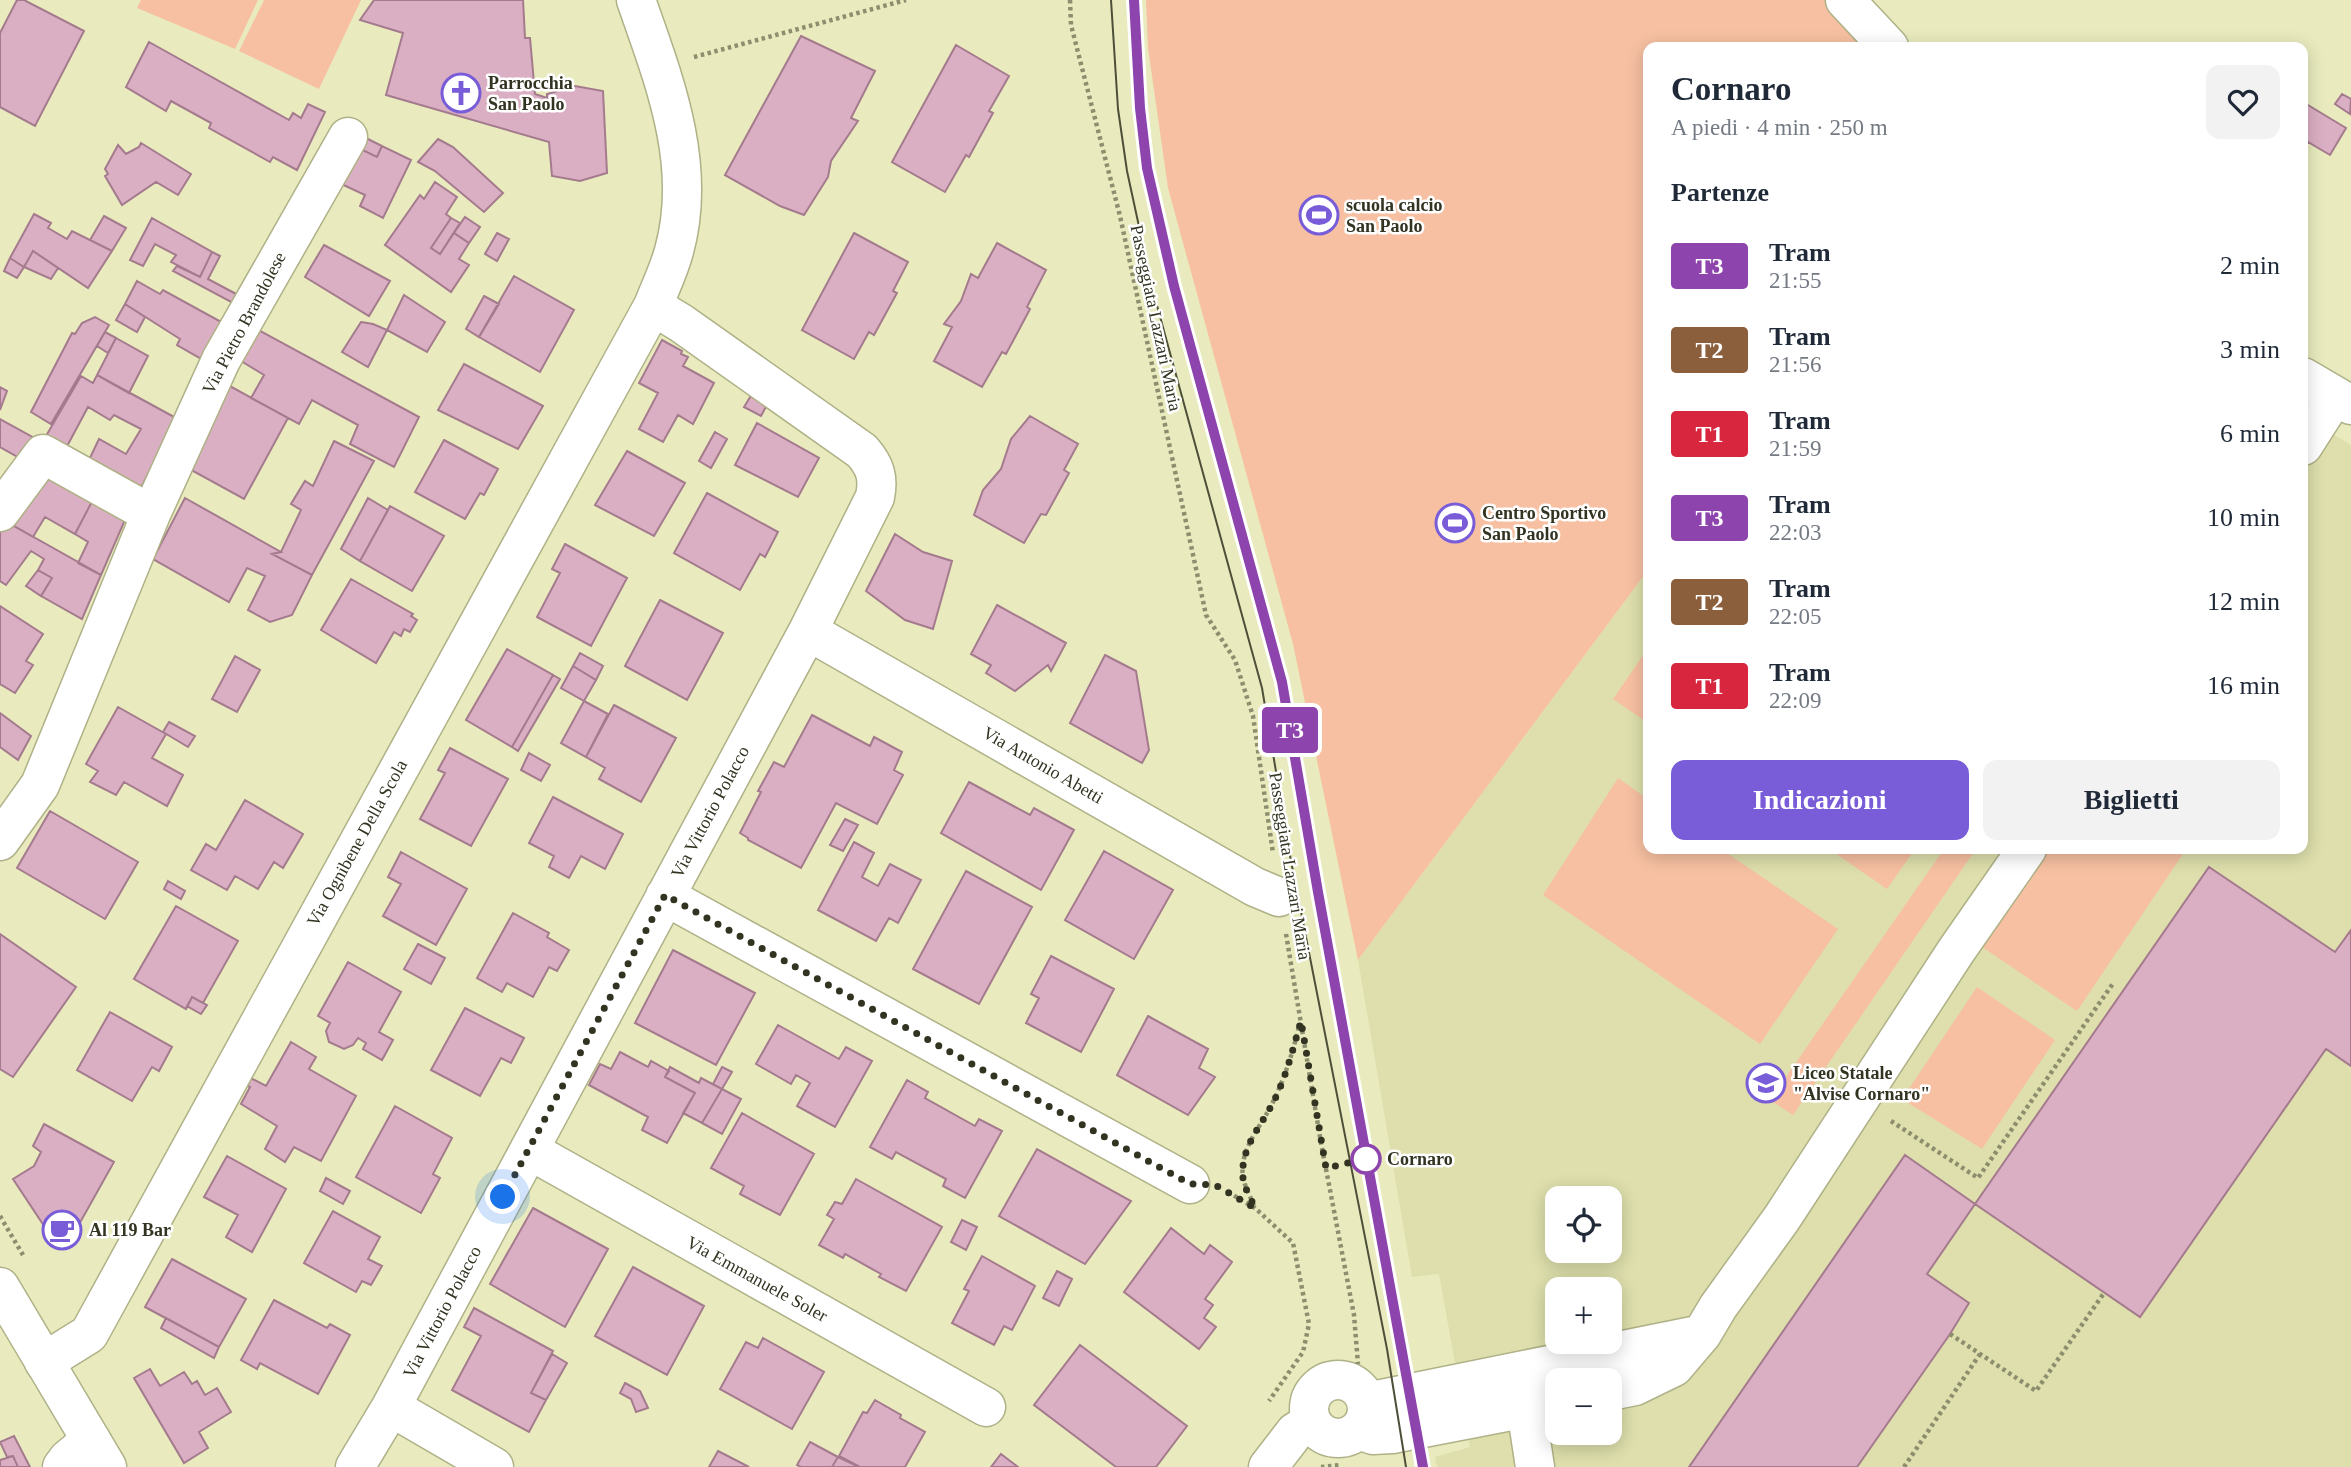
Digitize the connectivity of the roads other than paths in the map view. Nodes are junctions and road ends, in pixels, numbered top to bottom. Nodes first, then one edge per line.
1 (636, 0) edge
2 (1845, 0) edge
3 (1884, 42) edge
4 (348, 136) dead end
5 (653, 306) junction
6 (2330, 393) edge
7 (2308, 436) edge
8 (0, 512) edge
9 (151, 513) junction
10 (808, 631) junction
11 (0, 841) edge
12 (2024, 854) edge
13 (1267, 892) road end
14 (665, 895) junction
15 (528, 1150) junction
16 (1190, 1184) road end
17 (0, 1287) edge
18 (1710, 1321) junction
19 (1622, 1328) edge
20 (1545, 1344) edge
21 (44, 1362) junction
22 (1622, 1389) edge
23 (1358, 1399) junction
24 (1542, 1405) edge
25 (391, 1406) junction
26 (986, 1407) dead end
27 (1311, 1422) junction
28 (99, 1454) edge
29 (62, 1467) edge
30 (355, 1467) edge
31 (494, 1467) edge
32 (1268, 1467) edge
33 (1535, 1467) edge

1 - 5 street, Via Ognibene Della Scola
2 - 3 street
4 - 9 street, Via Pietro Brandolese
5 - 10 street, Via Vittorio Polacco
5 - 21 street, Via Ognibene Della Scola
6 - 7 street
8 - 9 street
9 - 11 street, Via Pietro Brandolese
10 - 13 street, Via Antonio Abetti
10 - 14 street, Via Vittorio Polacco
12 - 18 street
14 - 15 street, Via Vittorio Polacco
14 - 16 street
15 - 25 street, Via Vittorio Polacco
15 - 26 street, Via Emmanuele Soler
17 - 21 street
18 - 19 street
18 - 22 street
18 - 23 street
20 - 23 street
21 - 28 street
23 - 24 street
23 - 27 street
23 - 27 street
24 - 33 street
25 - 30 street, Via Vittorio Polacco
25 - 31 street
27 - 32 street
28 - 29 street

